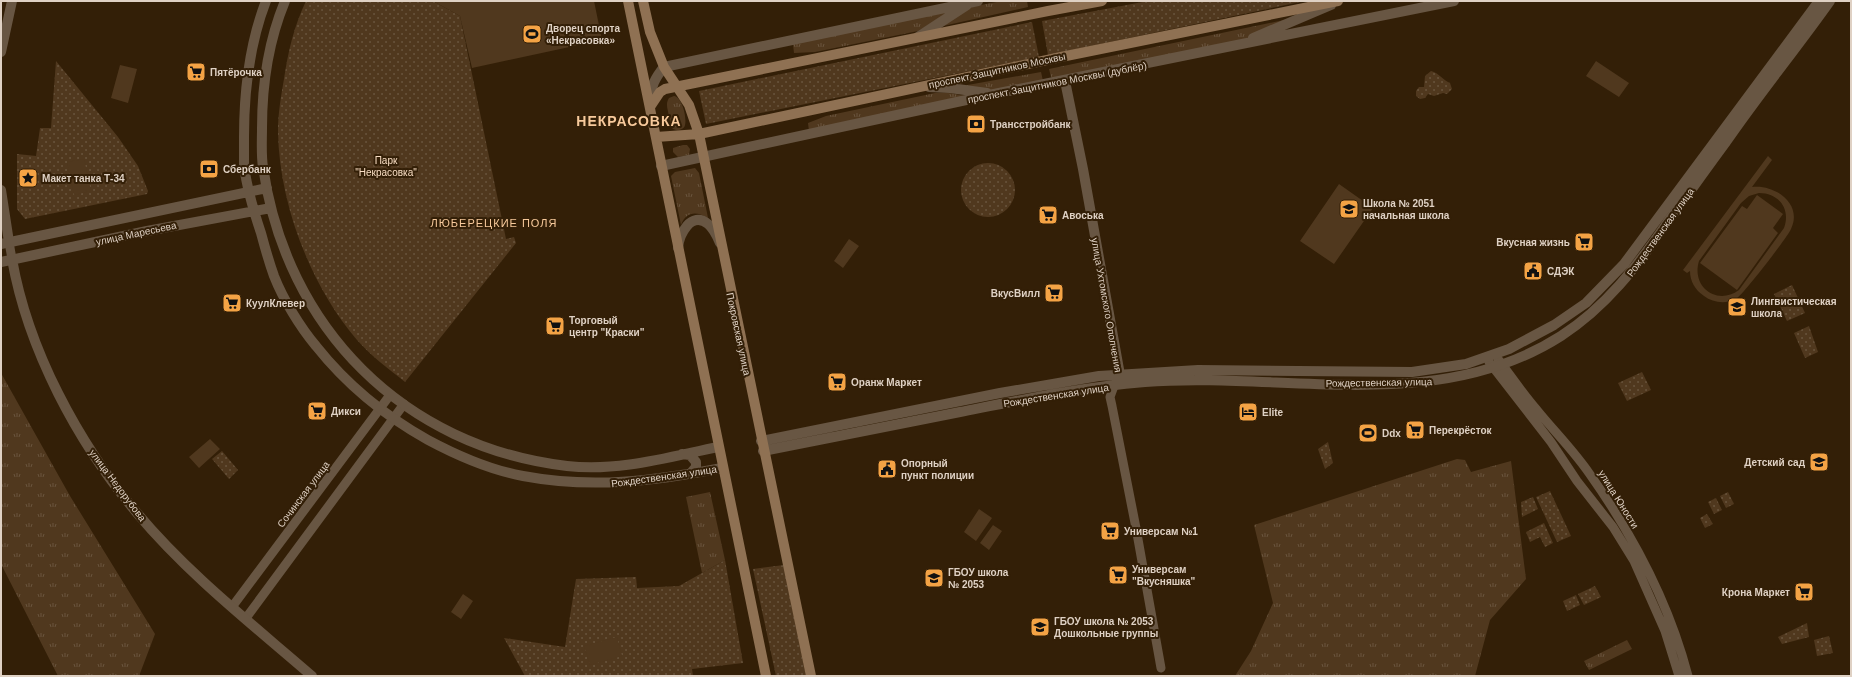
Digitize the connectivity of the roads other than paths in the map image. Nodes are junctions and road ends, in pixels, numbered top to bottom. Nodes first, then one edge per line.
1 (12, 1) edge
2 (266, 1) edge
3 (285, 1) edge
4 (628, 1) edge
5 (643, 1) edge
6 (1102, 1) edge
7 (1338, 1) edge
8 (1341, 1) edge
9 (1454, 1) edge
10 (1820, 1) edge
11 (1830, 1) edge
12 (974, 2) edge
13 (916, 39) junction
14 (1235, 46) junction
15 (1, 52) edge
16 (664, 67) junction
17 (1065, 81) junction
18 (919, 87) junction
19 (679, 88) junction
20 (994, 94) junction
21 (650, 107) junction
22 (699, 134) junction
23 (656, 137) junction
24 (702, 158) junction
25 (661, 166) junction
26 (267, 188) junction
27 (1, 190) edge
28 (250, 192) junction
29 (271, 208) junction
30 (254, 211) junction
31 (281, 242) junction
32 (5, 243) edge
33 (720, 243) junction
34 (265, 245) junction
35 (678, 252) junction
36 (12, 259) junction
37 (1, 262) edge
38 (1490, 357) junction
39 (1498, 366) junction
40 (1120, 375) junction
41 (1114, 386) junction
42 (390, 395) junction
43 (404, 404) junction
44 (379, 410) junction
45 (394, 419) junction
46 (761, 441) junction
47 (718, 447) junction
48 (763, 452) junction
49 (682, 454) junction
50 (722, 468) junction
51 (1589, 472) junction
52 (690, 474) junction
53 (1577, 480) junction
54 (232, 607) junction
55 (246, 618) junction
56 (1162, 668) dead end
57 (312, 676) edge
58 (766, 676) edge
59 (811, 676) edge
60 (1679, 676) edge
61 (1688, 676) edge

1 - 15 street
2 - 28 street, Рождественская улица
3 - 26 street
4 - 21 main road
5 - 16 main road, Покровская улица
6 - 13 main road
7 - 18 main road, проспект Защитников Москвы
8 - 14 street
9 - 14 street, проспект Защитников Москвы (дублёр)
10 - 38 street, Рождественская улица
11 - 39 street, Рождественская улица
12 - 13 street
12 - 16 street
13 - 19 main road
14 - 17 street, проспект Защитников Москвы (дублёр)
16 - 19 main road, Покровская улица
16 - 21 street
17 - 20 street, проспект Защитников Москвы (дублёр)
17 - 40 street, улица Ухтомского Ополчения
18 - 20 street
18 - 22 main road, проспект Защитников Москвы
19 - 21 main road
19 - 22 main road, Покровская улица
20 - 24 street, проспект Защитников Москвы (дублёр)
21 - 23 main road
22 - 23 main road, проспект Защитников Москвы
22 - 24 main road, Покровская улица
23 - 25 main road
24 - 25 street, проспект Защитников Москвы (дублёр)
24 - 33 main road, Покровская улица
25 - 35 main road
26 - 28 street, улица Маресьева
26 - 29 street
27 - 32 street, улица Недорубова
28 - 30 street, Рождественская улица
28 - 32 street, улица Маресьева
29 - 30 street, улица Маресьева
29 - 31 street
30 - 34 street, Рождественская улица
30 - 36 street, улица Маресьева
31 - 34 street
31 - 42 street
32 - 36 street, улица Недорубова
33 - 35 street
33 - 46 main road, Покровская улица
34 - 44 street, Рождественская улица
35 - 47 main road
36 - 37 street, улица Маресьева
36 - 54 street, улица Недорубова
38 - 39 street, улица Юности
38 - 40 street, Рождественская улица
39 - 41 street, Рождественская улица
39 - 51 street, улица Юности
39 - 53 street, улица Юности
40 - 41 street, улица Ухтомского Ополчения
40 - 46 street, Рождественская улица
41 - 48 street, Рождественская улица
41 - 56 street, улица Ухтомского Ополчения
42 - 43 street
42 - 44 street, Сочинская улица
43 - 45 street
43 - 49 street
44 - 45 street, Рождественская улица
44 - 54 street, Сочинская улица
45 - 52 street, Рождественская улица
45 - 55 street
46 - 48 main road, Покровская улица
47 - 49 street
47 - 50 main road
48 - 59 main road, Покровская улица
49 - 52 street
50 - 52 street, Рождественская улица
50 - 58 main road
51 - 53 street
51 - 61 street, улица Юности
53 - 60 street, улица Юности
54 - 55 street, улица Недорубова
55 - 57 street, улица Недорубова

